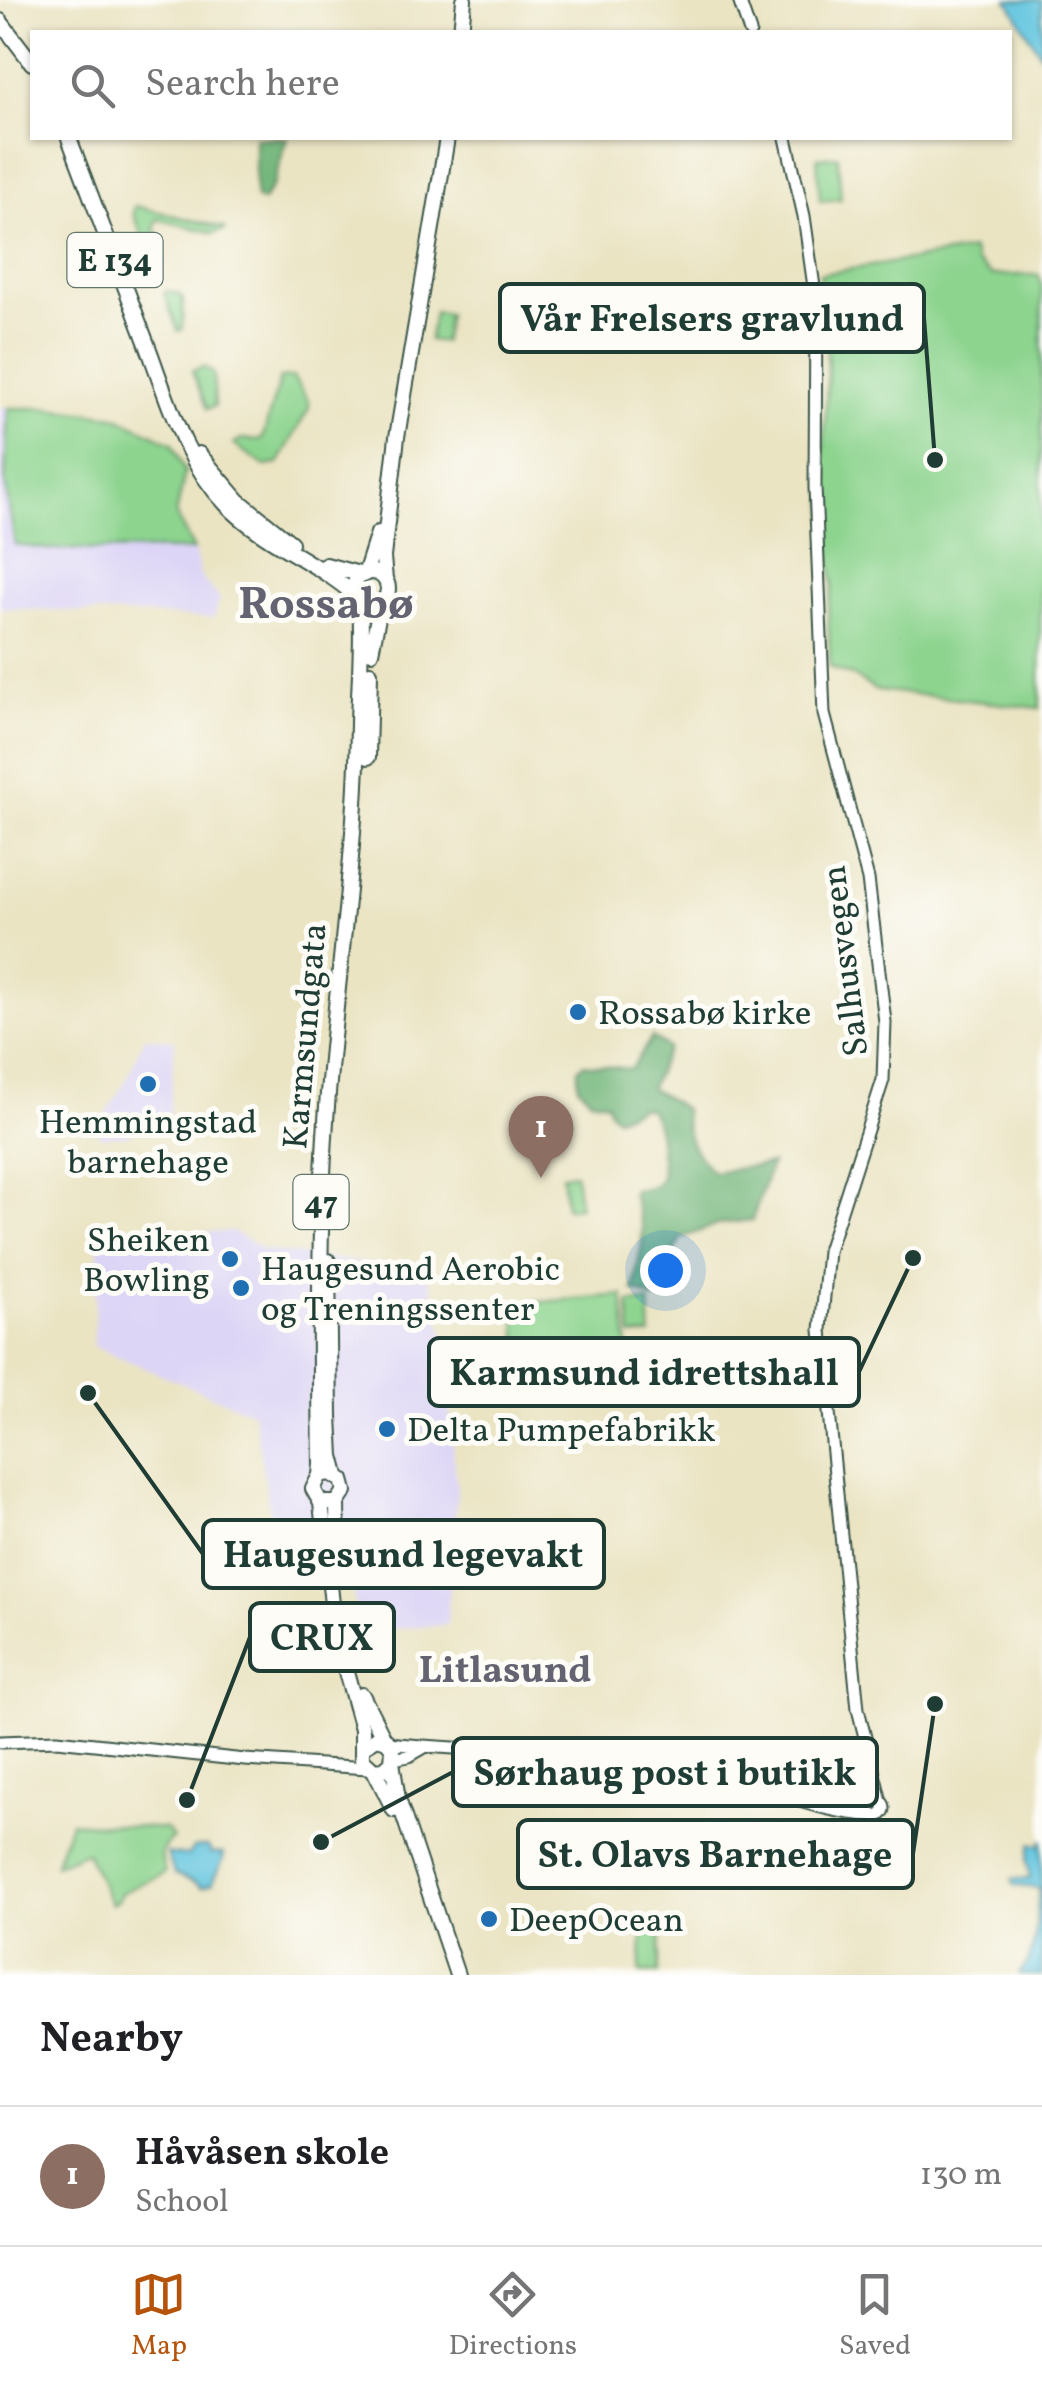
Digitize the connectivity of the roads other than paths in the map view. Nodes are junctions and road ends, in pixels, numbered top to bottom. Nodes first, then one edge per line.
1 (461, 0) edge
2 (739, 0) edge
3 (0, 21) edge
4 (458, 30) edge
5 (749, 30) edge
6 (30, 60) edge
7 (70, 140) edge
8 (444, 140) edge
9 (444, 140) edge
10 (786, 140) edge
11 (162, 383) junction
12 (364, 574) junction
13 (386, 580) junction
14 (358, 600) junction
15 (380, 603) junction
16 (320, 1475) junction
17 (337, 1475) junction
18 (337, 1503) junction
19 (321, 1504) junction
20 (387, 1741) junction
21 (0, 1742) edge
22 (362, 1748) junction
23 (423, 1748) junction
24 (393, 1761) junction
25 (322, 1764) junction
26 (371, 1769) junction
27 (454, 1975) edge

1 - 4 main road
2 - 5 main road
3 - 6 main road
7 - 11 main road, E 134
8 - 12 main road
9 - 13 main road
10 - 23 main road, Salhusvegen
11 - 12 main road, E 134
11 - 14 main road, E 134
12 - 13 main road, E 134
12 - 14 main road
13 - 15 main road
14 - 15 main road
14 - 16 main road, Karmsundgata / 47
15 - 17 main road, Karmsundgata / 47
16 - 17 main road
16 - 19 main road, 47
17 - 18 main road, 47
18 - 19 main road
18 - 20 main road, 47
19 - 22 main road, 47
20 - 22 main road
20 - 23 main road
20 - 24 main road, 47
21 - 25 main road
22 - 25 main road
22 - 26 main road, 47
23 - 24 main road
24 - 26 main road
24 - 27 main road, 47
25 - 26 main road
26 - 27 main road, 47

